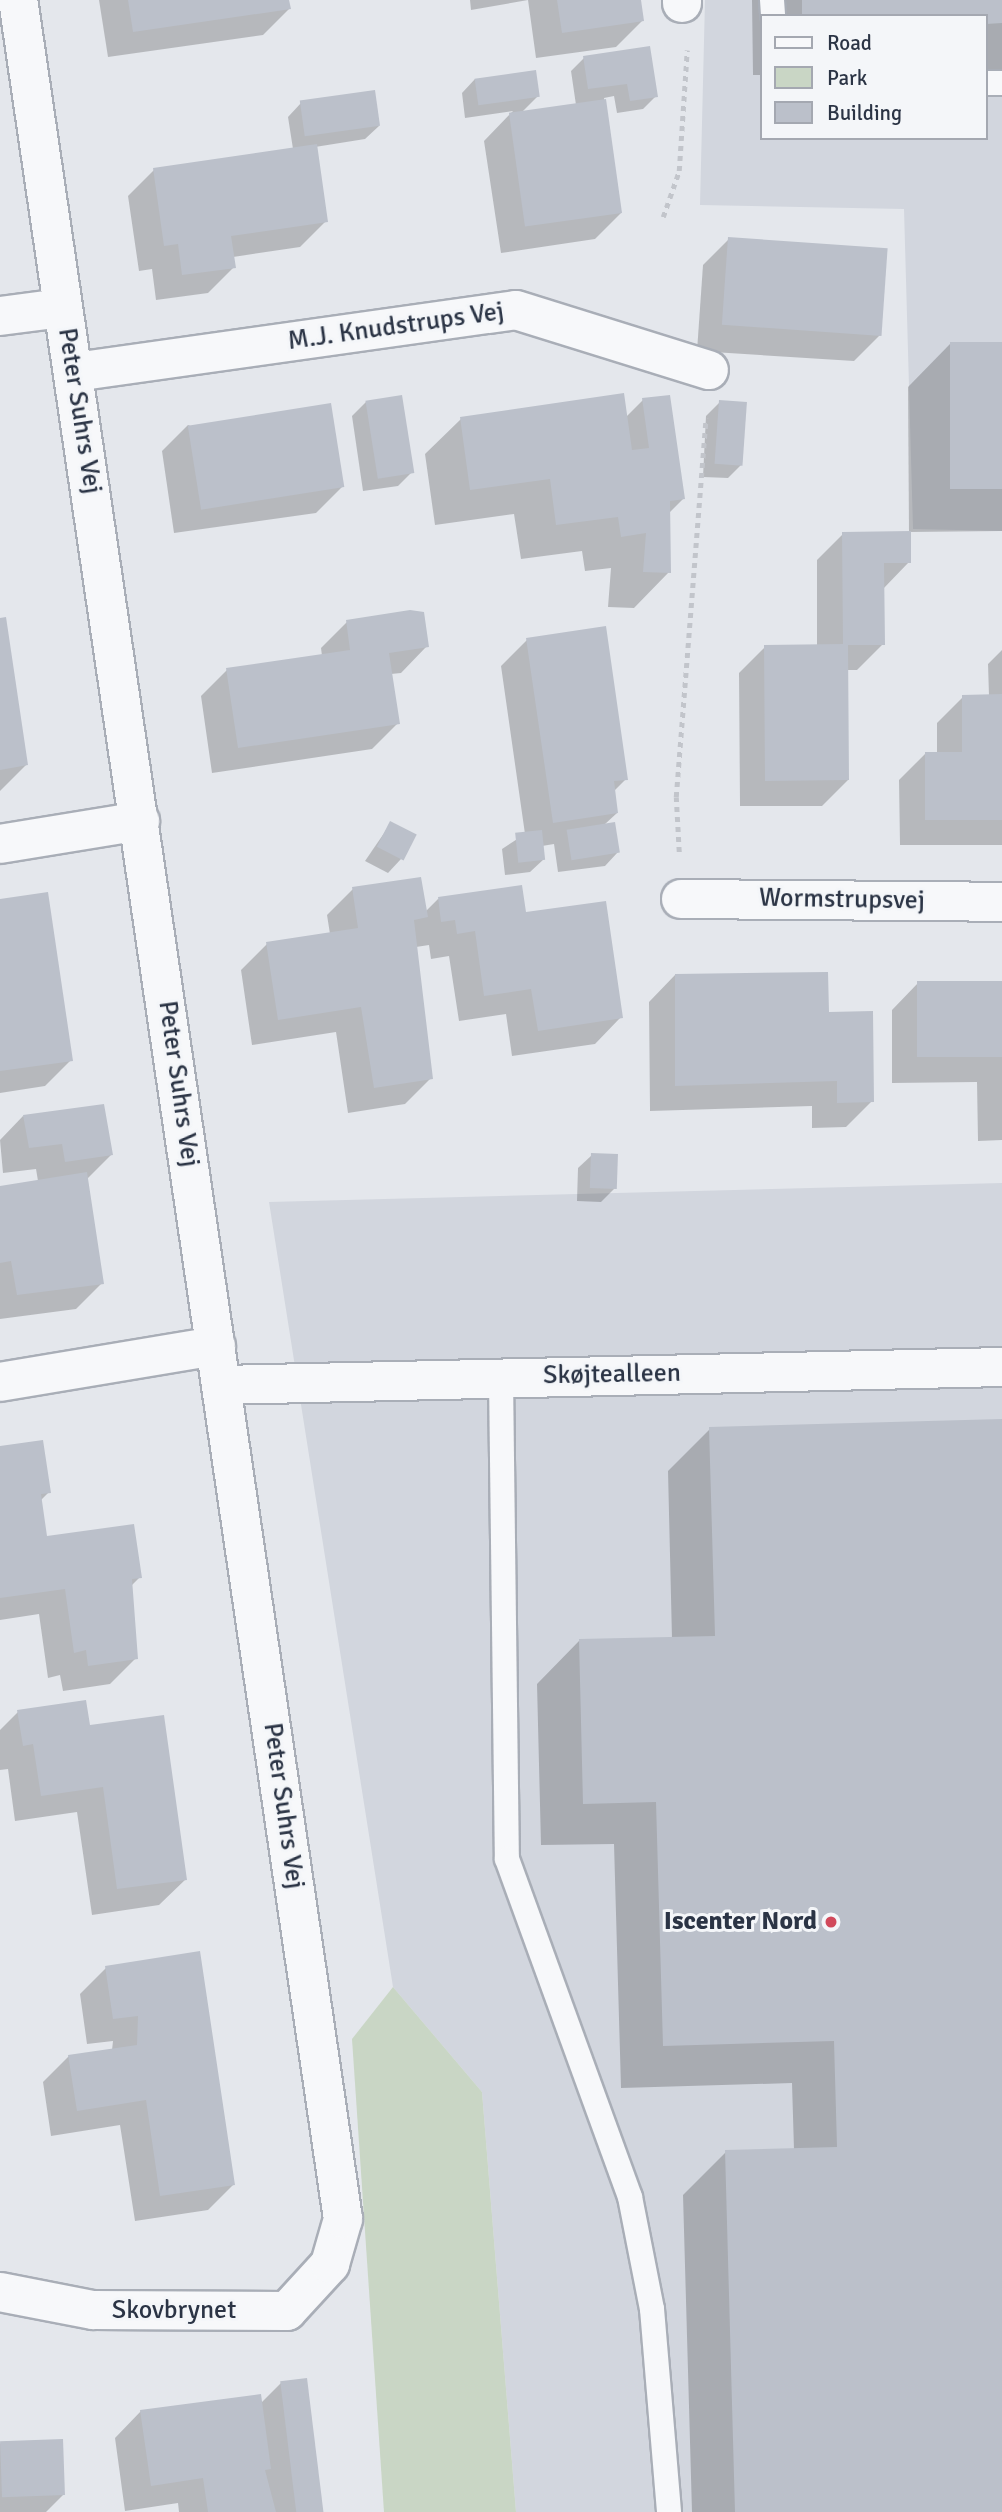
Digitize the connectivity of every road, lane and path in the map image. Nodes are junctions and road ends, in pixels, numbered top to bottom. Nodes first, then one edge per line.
1 (18, 0) edge
2 (682, 1) edge
3 (663, 218) dead end
4 (62, 307) junction
5 (0, 316) edge
6 (709, 370) joint
7 (75, 372) junction
8 (140, 821) junction
9 (0, 844) edge
10 (681, 899) joint
11 (1002, 902) edge
12 (216, 1346) junction
13 (1002, 1367) edge
14 (501, 1377) junction
15 (0, 1382) edge
16 (222, 1385) junction
17 (330, 2264) joint
18 (0, 2292) edge
19 (669, 2512) edge

1 - 4 street, Peter Suhrs Vej
2 - 3 path
4 - 5 street
4 - 7 street, Peter Suhrs Vej
6 - 7 street, M.J. Knudstrups Vej
6 - 10 path
7 - 8 street, Peter Suhrs Vej
8 - 9 street
8 - 12 street, Peter Suhrs Vej
10 - 11 street, Wormstrupsvej
12 - 15 street
12 - 16 street, Peter Suhrs Vej
13 - 14 street, Skøjtealleen
14 - 16 street, Skøjtealleen
14 - 19 lane
16 - 17 street, Peter Suhrs Vej
17 - 18 street, Skovbrynet

